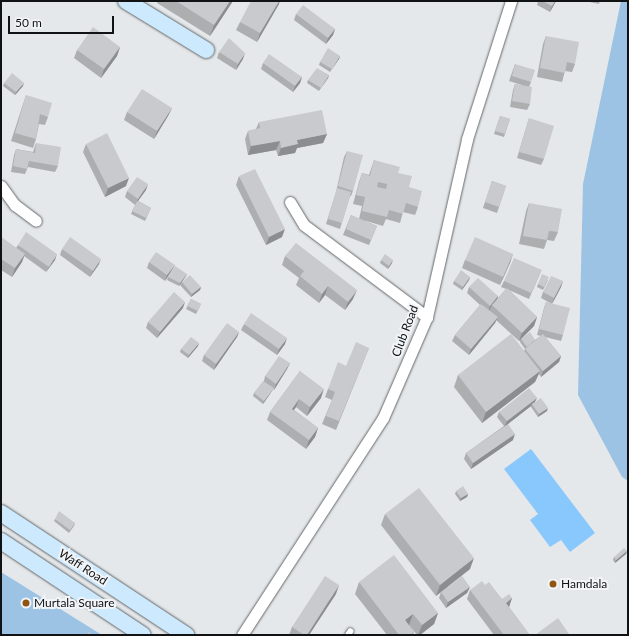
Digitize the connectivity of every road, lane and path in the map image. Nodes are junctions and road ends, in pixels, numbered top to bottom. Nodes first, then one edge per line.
1 (126, 1) edge
2 (511, 1) edge
3 (206, 50) dead end
4 (1, 186) edge
5 (290, 202) dead end
6 (36, 221) dead end
7 (427, 317) junction
8 (1, 513) edge
9 (1, 541) edge
10 (142, 635) edge
11 (186, 635) edge
12 (242, 635) edge

1 - 3 street
2 - 7 street, Club Road
4 - 6 street
5 - 7 street
7 - 12 street, Club Road
8 - 11 street, Waff Road
9 - 10 street, Waff Road

